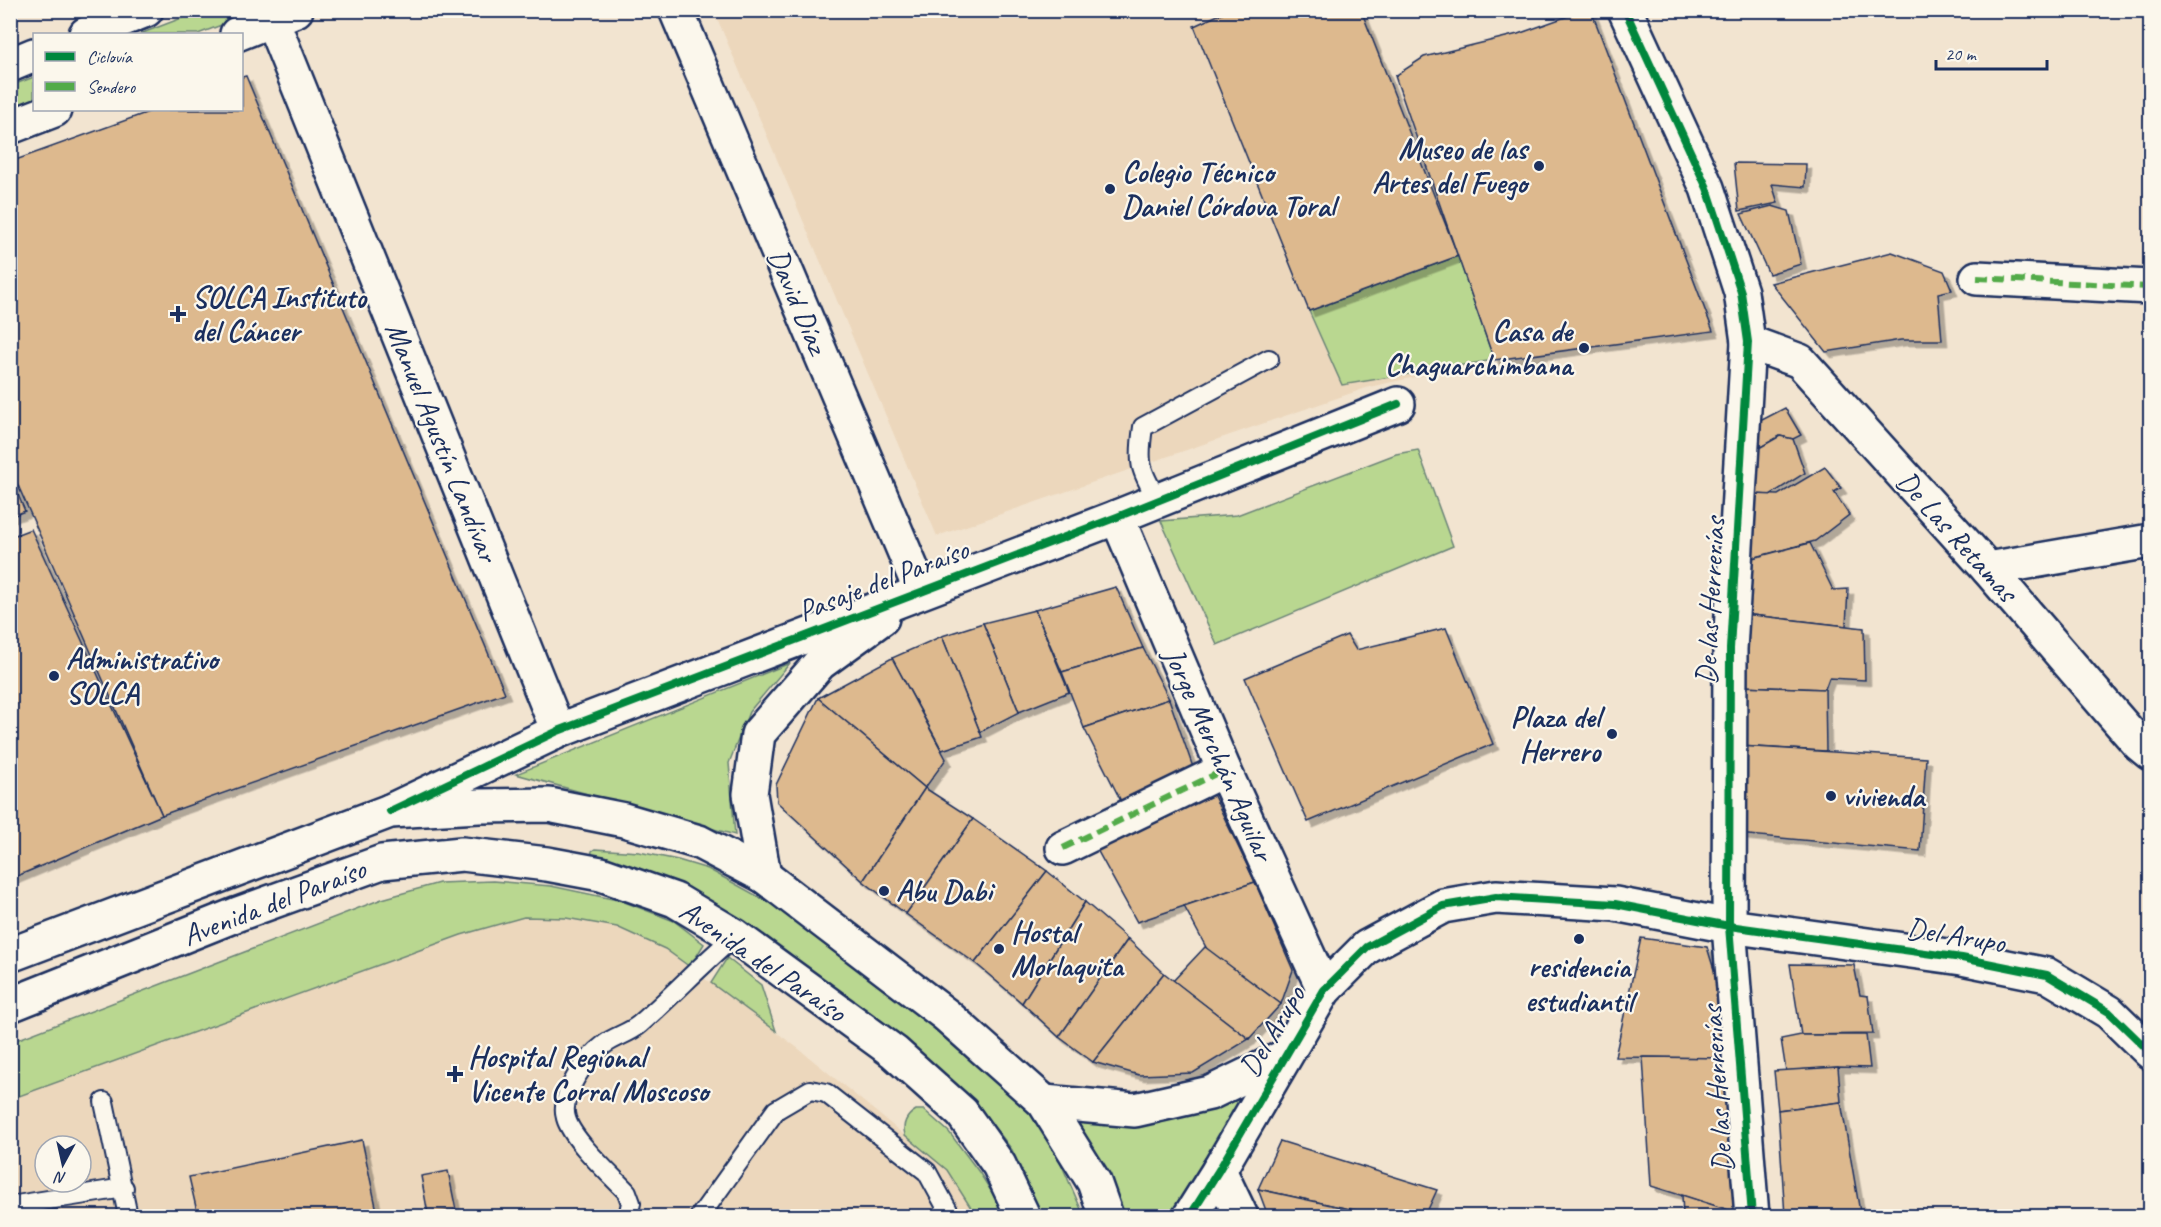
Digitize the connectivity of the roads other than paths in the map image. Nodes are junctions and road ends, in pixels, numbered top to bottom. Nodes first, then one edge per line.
1 (146, 10) edge
2 (676, 10) edge
3 (1625, 10) edge
4 (284, 15) edge
5 (88, 33) edge
6 (239, 33) edge
7 (33, 55) edge
8 (10, 65) edge
9 (51, 111) edge
10 (10, 127) edge
11 (1977, 279) dead end
12 (2151, 287) edge
13 (1748, 342) junction
14 (1269, 359) dead end
15 (1398, 404) dead end
16 (1158, 500) junction
17 (1117, 517) junction
18 (2151, 541) edge
19 (1988, 569) junction
20 (921, 591) junction
21 (558, 731) junction
22 (2151, 753) edge
23 (1224, 770) junction
24 (390, 811) junction
25 (1063, 848) dead end
26 (764, 876) junction
27 (1729, 926) junction
28 (735, 936) junction
29 (10, 955) edge
30 (1324, 990) junction
31 (10, 1005) edge
32 (2151, 1052) edge
33 (1284, 1058) junction
34 (104, 1102) dead end
35 (1044, 1102) junction
36 (1219, 1170) junction
37 (124, 1188) junction
38 (10, 1206) edge
39 (128, 1216) edge
40 (627, 1216) edge
41 (700, 1216) edge
42 (951, 1216) edge
43 (1023, 1216) edge
44 (1106, 1216) edge
45 (1190, 1216) edge
46 (1241, 1216) edge
47 (1752, 1216) edge

1 - 5 street
2 - 20 street, David Díaz
3 - 13 street, De las Herrerías
4 - 6 street
4 - 21 street, Manuel Agustín Landívar
7 - 8 street
9 - 10 street
11 - 12 street
13 - 19 street, De Las Retamas
13 - 27 street, De las Herrerías
14 - 16 lane
15 - 16 street, Pasaje del Paraíso
16 - 17 street, Pasaje del Paraíso
17 - 20 street, Pasaje del Paraíso
17 - 23 street, Jorge Merchán Aguilar
18 - 19 street
19 - 22 street, De Las Retamas
20 - 21 street, Pasaje del Paraíso
20 - 26 street, Pasaje del Paraíso
21 - 24 street, Pasaje del Paraíso
23 - 25 street
23 - 30 street, Jorge Merchán Aguilar
24 - 26 street, Avenida del Paraíso
24 - 29 street, Avenida del Paraíso
26 - 35 street, Avenida del Paraíso
27 - 30 street, Del Arupo
27 - 32 street, Del Arupo
27 - 47 street, De las Herrerías
28 - 31 street, Avenida del Paraíso
28 - 40 lane
28 - 43 street, Avenida del Paraíso
30 - 33 street, Del Arupo
33 - 35 street, Del Arupo
33 - 36 street, Del Arupo
34 - 37 lane
35 - 44 street, Avenida del Paraíso
36 - 45 street, Del Arupo
36 - 46 street
37 - 38 lane
37 - 39 lane
41 - 42 lane

